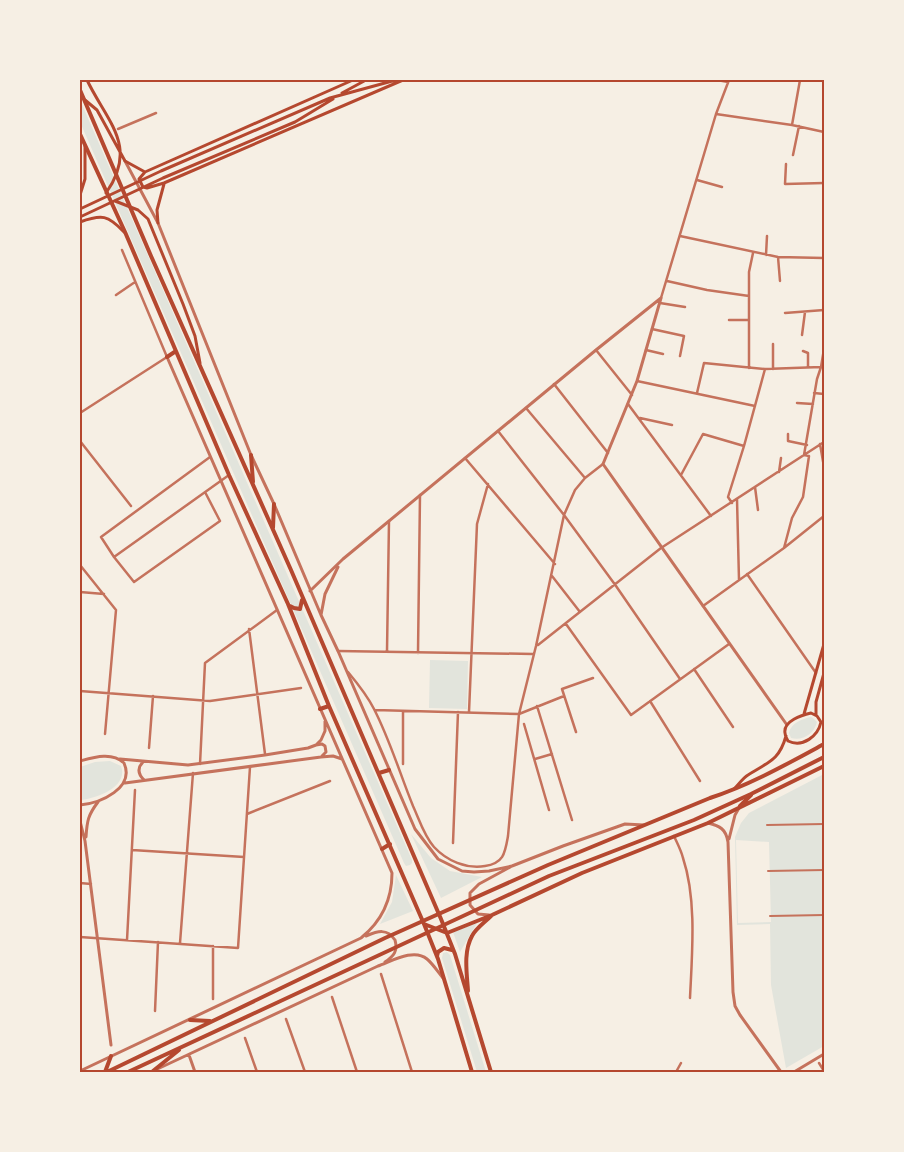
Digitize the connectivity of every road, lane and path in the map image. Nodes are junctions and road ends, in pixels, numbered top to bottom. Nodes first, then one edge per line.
1 (87, 80) edge
2 (353, 80) edge
3 (366, 80) edge
4 (396, 80) edge
5 (403, 80) edge
6 (718, 80) edge
7 (800, 80) edge
8 (728, 81) edge
9 (80, 90) edge
10 (84, 100) junction
11 (156, 113) dead end
12 (716, 114) junction
13 (792, 125) junction
14 (799, 126) junction
15 (118, 129) dead end
16 (824, 132) edge
17 (80, 134) edge
18 (85, 145) junction
19 (792, 155) dead end
20 (125, 161) junction
21 (786, 164) dead end
22 (145, 172) junction
23 (697, 180) junction
24 (824, 182) edge
25 (164, 183) junction
26 (722, 187) dead end
27 (80, 195) edge
28 (103, 197) junction
29 (114, 201) junction
30 (80, 208) edge
31 (80, 220) edge
32 (158, 223) junction
33 (124, 232) junction
34 (680, 236) junction
35 (767, 236) dead end
36 (122, 250) dead end
37 (753, 253) junction
38 (766, 255) junction
39 (778, 257) junction
40 (824, 258) edge
41 (666, 280) junction
42 (780, 281) dead end
43 (135, 282) junction
44 (116, 295) dead end
45 (749, 296) junction
46 (661, 298) junction
47 (660, 304) junction
48 (685, 307) dead end
49 (824, 310) edge
50 (805, 311) junction
51 (785, 313) dead end
52 (729, 320) dead end
53 (749, 320) junction
54 (652, 329) junction
55 (802, 335) dead end
56 (773, 344) dead end
57 (824, 349) edge
58 (596, 350) junction
59 (646, 350) junction
60 (803, 351) dead end
61 (176, 352) junction
62 (663, 354) dead end
63 (680, 356) dead end
64 (167, 357) junction
65 (200, 365) junction
66 (821, 367) junction
67 (749, 368) junction
68 (808, 368) junction
69 (765, 369) junction
70 (773, 369) junction
71 (637, 381) junction
72 (554, 384) junction
73 (814, 393) junction
74 (697, 394) junction
75 (824, 394) edge
76 (632, 395) junction
77 (797, 403) dead end
78 (628, 404) junction
79 (813, 404) junction
80 (755, 406) junction
81 (526, 408) junction
82 (80, 413) edge
83 (638, 418) junction
84 (672, 425) dead end
85 (498, 431) junction
86 (788, 434) dead end
87 (80, 441) edge
88 (824, 442) edge
89 (820, 444) junction
90 (807, 445) junction
91 (744, 446) junction
92 (608, 453) junction
93 (251, 455) junction
94 (804, 455) junction
95 (210, 457) junction
96 (465, 458) junction
97 (781, 458) dead end
98 (603, 464) junction
99 (824, 467) edge
100 (779, 472) junction
101 (229, 475) junction
102 (681, 476) junction
103 (585, 478) junction
104 (221, 481) junction
105 (253, 484) junction
106 (488, 484) junction
107 (755, 488) junction
108 (205, 492) junction
109 (420, 495) junction
110 (737, 499) junction
111 (732, 503) junction
112 (274, 504) junction
113 (131, 506) dead end
114 (758, 510) dead end
115 (564, 515) junction
116 (711, 516) junction
117 (824, 516) edge
118 (389, 522) junction
119 (273, 530) junction
120 (662, 548) junction
121 (784, 548) junction
122 (114, 557) junction
123 (343, 558) junction
124 (555, 564) junction
125 (80, 565) edge
126 (747, 574) junction
127 (552, 576) junction
128 (739, 580) junction
129 (614, 584) junction
130 (310, 591) junction
131 (80, 592) edge
132 (104, 594) junction
133 (302, 597) junction
134 (288, 604) junction
135 (703, 606) junction
136 (277, 610) junction
137 (580, 612) junction
138 (321, 615) junction
139 (566, 624) junction
140 (249, 629) junction
141 (729, 644) junction
142 (824, 644) edge
143 (536, 646) junction
144 (338, 651) junction
145 (387, 651) junction
146 (418, 653) junction
147 (472, 654) junction
148 (534, 654) junction
149 (345, 668) junction
150 (694, 669) junction
151 (816, 673) junction
152 (824, 673) edge
153 (593, 678) dead end
154 (680, 679) junction
155 (301, 688) dead end
156 (80, 691) edge
157 (110, 693) junction
158 (258, 693) junction
159 (153, 696) junction
160 (564, 696) junction
161 (204, 700) junction
162 (808, 700) junction
163 (650, 701) junction
164 (816, 702) junction
165 (329, 706) junction
166 (538, 706) junction
167 (320, 709) junction
168 (375, 710) junction
169 (403, 711) junction
170 (458, 712) junction
171 (469, 712) junction
172 (519, 714) junction
173 (804, 714) junction
174 (817, 716) junction
175 (325, 721) junction
176 (823, 722) edge
177 (524, 724) dead end
178 (787, 725) junction
179 (733, 727) dead end
180 (576, 732) dead end
181 (105, 734) dead end
182 (786, 736) junction
183 (824, 744) edge
184 (316, 745) junction
185 (149, 748) dead end
186 (552, 754) junction
187 (265, 755) junction
188 (321, 756) junction
189 (824, 757) edge
190 (120, 759) junction
191 (342, 759) junction
192 (534, 759) junction
193 (80, 762) edge
194 (143, 762) junction
195 (200, 764) junction
196 (403, 764) dead end
197 (824, 766) edge
198 (250, 767) junction
199 (389, 770) junction
200 (193, 773) junction
201 (379, 774) junction
202 (144, 780) junction
203 (330, 781) dead end
204 (700, 781) dead end
205 (125, 782) junction
206 (135, 790) dead end
207 (732, 791) junction
208 (752, 794) junction
209 (100, 800) junction
210 (80, 805) edge
211 (739, 808) junction
212 (548, 810) dead end
213 (247, 814) junction
214 (572, 820) dead end
215 (80, 821) edge
216 (708, 823) junction
217 (824, 824) edge
218 (644, 825) junction
219 (767, 825) dead end
220 (674, 836) junction
221 (86, 840) junction
222 (728, 842) junction
223 (453, 843) dead end
224 (390, 844) junction
225 (382, 849) junction
226 (132, 850) junction
227 (187, 854) junction
228 (244, 857) junction
229 (512, 866) junction
230 (824, 870) edge
231 (768, 871) dead end
232 (80, 883) edge
233 (91, 884) junction
234 (824, 914) edge
235 (492, 915) junction
236 (770, 916) dead end
237 (424, 924) junction
238 (447, 933) junction
239 (80, 937) edge
240 (98, 938) junction
241 (361, 938) junction
242 (127, 940) junction
243 (158, 942) junction
244 (180, 944) junction
245 (214, 946) junction
246 (455, 954) junction
247 (438, 959) junction
248 (378, 966) junction
249 (381, 974) dead end
250 (444, 979) junction
251 (332, 997) dead end
252 (468, 998) junction
253 (690, 998) dead end
254 (213, 999) dead end
255 (155, 1011) dead end
256 (286, 1019) dead end
257 (190, 1020) junction
258 (213, 1021) junction
259 (245, 1038) dead end
260 (112, 1045) dead end
261 (185, 1045) junction
262 (824, 1054) edge
263 (189, 1055) junction
264 (111, 1056) junction
265 (681, 1063) dead end
266 (819, 1063) dead end
267 (80, 1071) edge
268 (824, 1071) edge
269 (106, 1072) edge
270 (128, 1072) edge
271 (152, 1072) edge
272 (195, 1072) edge
273 (257, 1072) edge
274 (305, 1072) edge
275 (358, 1072) edge
276 (412, 1072) edge
277 (472, 1072) edge
278 (491, 1072) edge
279 (676, 1072) edge
280 (781, 1072) edge
281 (794, 1072) edge

1 - 28 main road
2 - 22 main road
3 - 29 main road
4 - 28 main road
5 - 25 main road
6 - 8 street
7 - 13 street
8 - 12 street
9 - 10 main road
10 - 20 main road
10 - 65 main road
11 - 15 street
12 - 13 street
12 - 23 street
13 - 14 street
14 - 16 street
14 - 19 street
17 - 18 main road
18 - 27 main road
18 - 33 main road
20 - 22 main road
20 - 32 street
21 - 24 street
22 - 25 main road
23 - 26 street
23 - 34 street
25 - 32 main road
28 - 30 main road
29 - 31 main road
29 - 65 main road
30 - 31 main road
31 - 33 main road
32 - 93 street
33 - 61 main road
34 - 37 street
34 - 41 street
35 - 38 street
36 - 43 street
37 - 38 street
37 - 45 street
38 - 39 street
39 - 40 street
39 - 42 street
41 - 45 street
41 - 46 street
43 - 44 street
43 - 64 street
45 - 53 street
46 - 47 street
46 - 58 street
47 - 48 street
47 - 54 street
49 - 50 street
50 - 51 street
50 - 55 street
52 - 53 street
53 - 67 street
54 - 59 street
54 - 63 street
56 - 70 street
57 - 66 street
58 - 72 street
58 - 76 street
59 - 62 street
59 - 71 street
60 - 68 street
61 - 64 main road
61 - 101 main road
64 - 82 street
64 - 95 street
65 - 105 main road
66 - 68 street
66 - 73 street
67 - 69 street
67 - 74 street
68 - 70 street
69 - 70 street
69 - 80 street
71 - 74 street
71 - 76 street
72 - 81 street
72 - 92 street
73 - 75 street
73 - 79 street
74 - 80 street
76 - 78 street
77 - 79 street
78 - 83 street
78 - 92 street
79 - 90 street
80 - 91 street
81 - 85 street
81 - 103 street
83 - 84 street
83 - 102 street
85 - 96 street
85 - 115 street
86 - 90 street
87 - 113 street
88 - 89 street
89 - 94 street
89 - 99 street
90 - 94 street
91 - 102 street
91 - 111 street
92 - 98 street
93 - 105 main road
93 - 112 street
94 - 100 street
94 - 121 street
95 - 104 street
95 - 122 street
96 - 106 street
96 - 109 street
97 - 100 street
98 - 103 street
98 - 120 street
100 - 107 street
101 - 104 street
101 - 134 main road
102 - 116 street
103 - 115 street
104 - 108 street
104 - 136 street
105 - 119 main road
106 - 124 street
106 - 147 street
107 - 110 street
107 - 114 street
108 - 122 street
108 - 122 street
109 - 118 street
109 - 146 street
110 - 111 street
110 - 128 street
111 - 116 street
112 - 119 main road
112 - 130 street
115 - 124 street
115 - 129 street
116 - 120 street
117 - 121 street
118 - 123 street
118 - 145 street
119 - 133 main road
120 - 129 street
120 - 135 street
121 - 126 street
123 - 130 street
123 - 138 street
124 - 127 street
125 - 132 street
126 - 128 street
126 - 151 street
127 - 137 street
127 - 143 street
128 - 135 street
129 - 137 street
129 - 154 street
130 - 138 street
131 - 132 street
132 - 157 street
133 - 134 main road
133 - 201 main road
134 - 165 main road
135 - 141 street
136 - 140 street
136 - 167 street
137 - 139 street
138 - 144 street
139 - 143 street
139 - 163 street
140 - 158 street
140 - 161 street
141 - 150 street
141 - 178 street
142 - 151 main road
143 - 148 street
144 - 145 street
144 - 149 street
145 - 146 street
146 - 147 street
147 - 148 street
147 - 171 street
148 - 172 street
149 - 168 street
149 - 199 street
150 - 154 street
150 - 179 street
151 - 162 main road
152 - 164 main road
153 - 160 street
154 - 163 street
155 - 158 street
156 - 157 street
157 - 159 street
157 - 181 street
158 - 161 street
158 - 187 street
159 - 161 street
159 - 185 street
160 - 166 street
160 - 180 street
161 - 195 street
162 - 164 main road
162 - 173 main road
163 - 204 street
164 - 174 main road
165 - 167 main road
165 - 224 main road
166 - 172 street
166 - 186 street
167 - 175 street
168 - 169 street
168 - 172 street
169 - 170 street
169 - 196 street
170 - 171 street
170 - 223 street
171 - 172 street
173 - 174 main road
173 - 178 main road
174 - 176 main road
175 - 184 street
175 - 191 street
176 - 182 main road
177 - 192 street
178 - 182 main road
182 - 207 main road
183 - 207 main road
184 - 187 street
184 - 188 street
186 - 192 street
186 - 214 street
187 - 195 street
188 - 191 street
188 - 198 street
189 - 208 main road
190 - 193 street
190 - 194 street
190 - 205 street
191 - 225 street
192 - 212 street
194 - 195 street
194 - 202 street
197 - 211 main road
198 - 200 street
198 - 213 street
199 - 201 main road
199 - 229 street
200 - 202 street
200 - 227 street
201 - 238 main road
202 - 205 street
203 - 213 street
205 - 209 street
206 - 226 street
207 - 218 main road
208 - 211 main road
208 - 261 main road
209 - 210 street
209 - 221 street
211 - 216 main road
211 - 222 street
213 - 228 street
215 - 221 street
216 - 220 main road
216 - 222 street
217 - 219 street
218 - 229 street
218 - 258 main road
220 - 235 main road
220 - 253 street
221 - 233 street
222 - 280 street
224 - 225 main road
224 - 237 main road
225 - 241 street
226 - 227 street
226 - 242 street
227 - 228 street
227 - 244 street
228 - 245 street
229 - 235 street
230 - 231 street
232 - 233 street
233 - 240 street
234 - 236 street
235 - 238 main road
235 - 252 main road
237 - 238 main road
237 - 247 main road
238 - 246 main road
239 - 240 street
240 - 242 street
240 - 260 street
241 - 248 street
241 - 257 street
242 - 243 street
243 - 244 street
243 - 255 street
244 - 245 street
245 - 254 street
246 - 247 main road
246 - 252 main road
247 - 250 main road
248 - 250 street
248 - 263 street
249 - 276 street
250 - 277 main road
251 - 275 street
252 - 278 main road
256 - 274 street
257 - 258 main road
257 - 264 street
258 - 269 main road
259 - 273 street
261 - 270 main road
261 - 271 main road
262 - 281 street
263 - 271 street
263 - 272 street
264 - 267 street
264 - 269 main road
265 - 279 street
266 - 268 street

